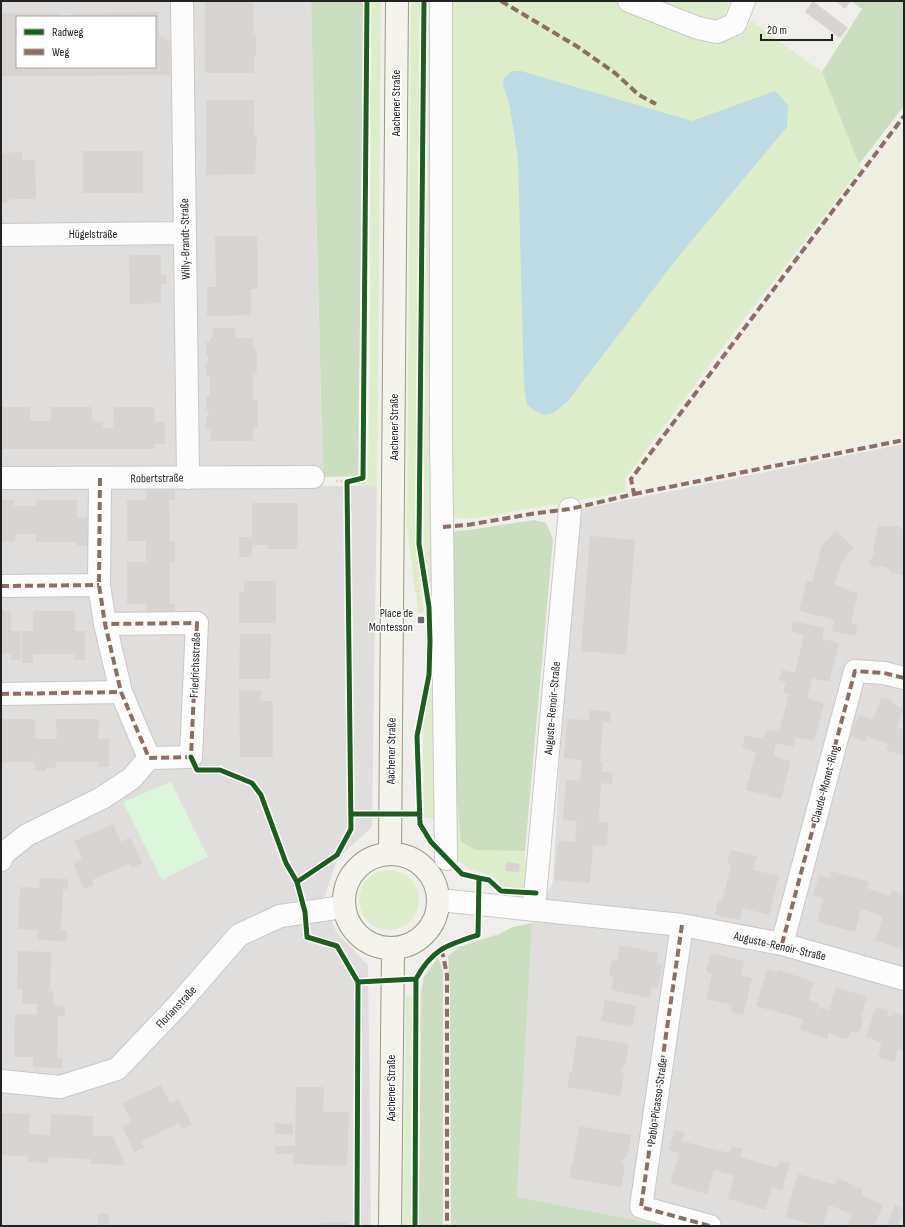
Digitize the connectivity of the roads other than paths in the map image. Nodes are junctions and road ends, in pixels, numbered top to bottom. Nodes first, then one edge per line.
1 (182, 1) edge
2 (397, 1) edge
3 (441, 1) edge
4 (629, 1) edge
5 (744, 1) edge
6 (185, 233) junction
7 (1, 235) edge
8 (313, 477) dead end
9 (1, 478) edge
10 (100, 478) junction
11 (188, 478) junction
12 (570, 509) dead end
13 (99, 585) junction
14 (1, 586) edge
15 (104, 624) junction
16 (904, 678) edge
17 (121, 692) junction
18 (1, 694) edge
19 (149, 758) junction
20 (390, 853) junction
21 (446, 859) dead end
22 (1, 860) edge
23 (439, 900) junction
24 (343, 908) junction
25 (534, 908) junction
26 (682, 925) junction
27 (782, 944) junction
28 (393, 949) junction
29 (904, 980) edge
30 (1, 1081) edge
31 (390, 1226) edge
32 (710, 1226) edge

1 - 6 street, Willy-Brandt-Straße
2 - 20 main road, Aachener Straße
3 - 21 street
4 - 5 street
6 - 7 street, Hügelstraße
6 - 11 street, Willy-Brandt-Straße
8 - 11 street, Robertstraße
9 - 10 street, Robertstraße
10 - 11 street, Robertstraße
10 - 13 street
12 - 25 street, Auguste-Renoir-Straße
13 - 14 street
13 - 15 street
15 - 17 street
15 - 19 street, Friedrichsstraße
16 - 27 street, Claude-Monet-Ring
17 - 18 street
17 - 19 street
19 - 22 street
20 - 23 main road
20 - 24 main road
23 - 25 street, Auguste-Renoir-Straße
23 - 28 main road
24 - 28 main road
24 - 30 street, Florianstraße
25 - 26 street, Auguste-Renoir-Straße
26 - 27 street, Auguste-Renoir-Straße
26 - 32 street, Pablo-Picasso-Straße
27 - 29 street, Auguste-Renoir-Straße
28 - 31 main road, Aachener Straße

